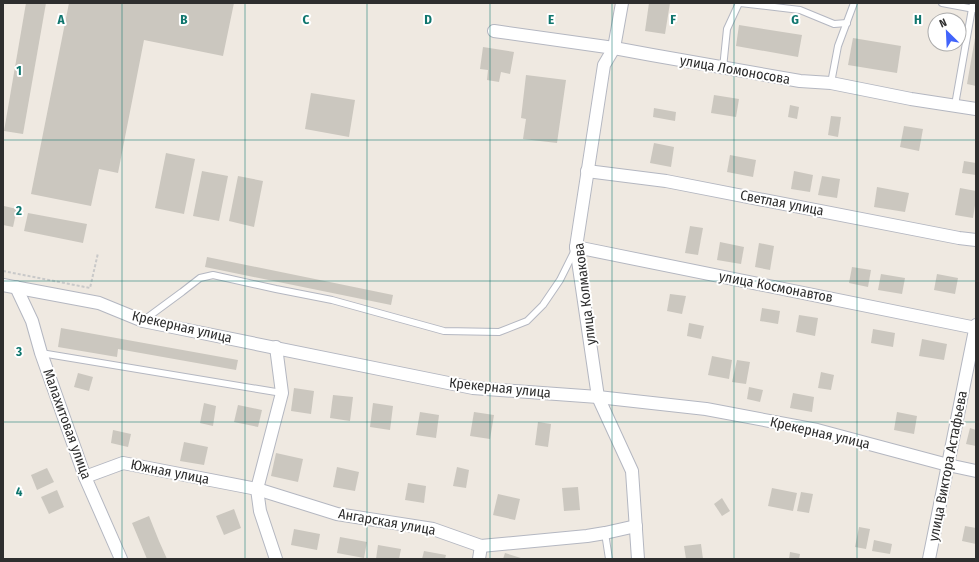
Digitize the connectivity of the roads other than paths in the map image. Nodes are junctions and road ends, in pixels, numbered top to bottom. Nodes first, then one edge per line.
1 (622, 3) edge
2 (740, 3) edge
3 (854, 3) edge
4 (942, 3) edge
5 (974, 7) edge
6 (847, 23) junction
7 (494, 31) dead end
8 (614, 48) junction
9 (723, 68) junction
10 (831, 83) junction
11 (955, 105) junction
12 (976, 109) edge
13 (587, 170) junction
14 (976, 240) edge
15 (576, 247) junction
16 (3, 285) edge
17 (16, 287) junction
18 (143, 321) junction
19 (976, 327) edge
20 (276, 347) junction
21 (41, 353) junction
22 (282, 393) junction
23 (598, 397) junction
24 (948, 465) junction
25 (976, 471) edge
26 (85, 477) junction
27 (257, 489) junction
28 (636, 526) junction
29 (605, 533) junction
30 (481, 546) junction
31 (121, 559) edge
32 (276, 559) edge
33 (479, 559) edge
34 (609, 559) edge
35 (638, 559) edge
36 (929, 559) edge

1 - 8 street, улица Колмакова
2 - 6 lane
2 - 9 lane
3 - 6 lane
4 - 5 lane
5 - 11 lane
6 - 10 lane
7 - 8 street, улица Ломоносова
8 - 9 street, улица Ломоносова
8 - 13 street, улица Колмакова
9 - 10 street, улица Ломоносова
10 - 11 street, улица Ломоносова
11 - 12 street, улица Ломоносова
13 - 14 street, Светлая улица
13 - 15 street, улица Колмакова
15 - 18 lane
15 - 19 street, улица Космонавтов
15 - 23 street, улица Колмакова
16 - 17 street, Крекерная улица
17 - 18 street, Крекерная улица
17 - 21 street, Малахитовая улица
18 - 20 street, Крекерная улица
19 - 24 street, улица Виктора Астафьева
20 - 22 street
20 - 23 street, Крекерная улица
21 - 22 lane
21 - 26 street, Малахитовая улица
22 - 27 street
23 - 24 street, Крекерная улица
23 - 28 street, улица Колмакова
24 - 25 street, Крекерная улица
24 - 36 street, улица Виктора Астафьева
26 - 27 street, Южная улица
26 - 31 street, Малахитовая улица
27 - 30 street, Ангарская улица
27 - 32 street
28 - 29 street, Ангарская улица
28 - 35 street, улица Колмакова
29 - 30 street, Ангарская улица
29 - 34 lane
30 - 33 street

